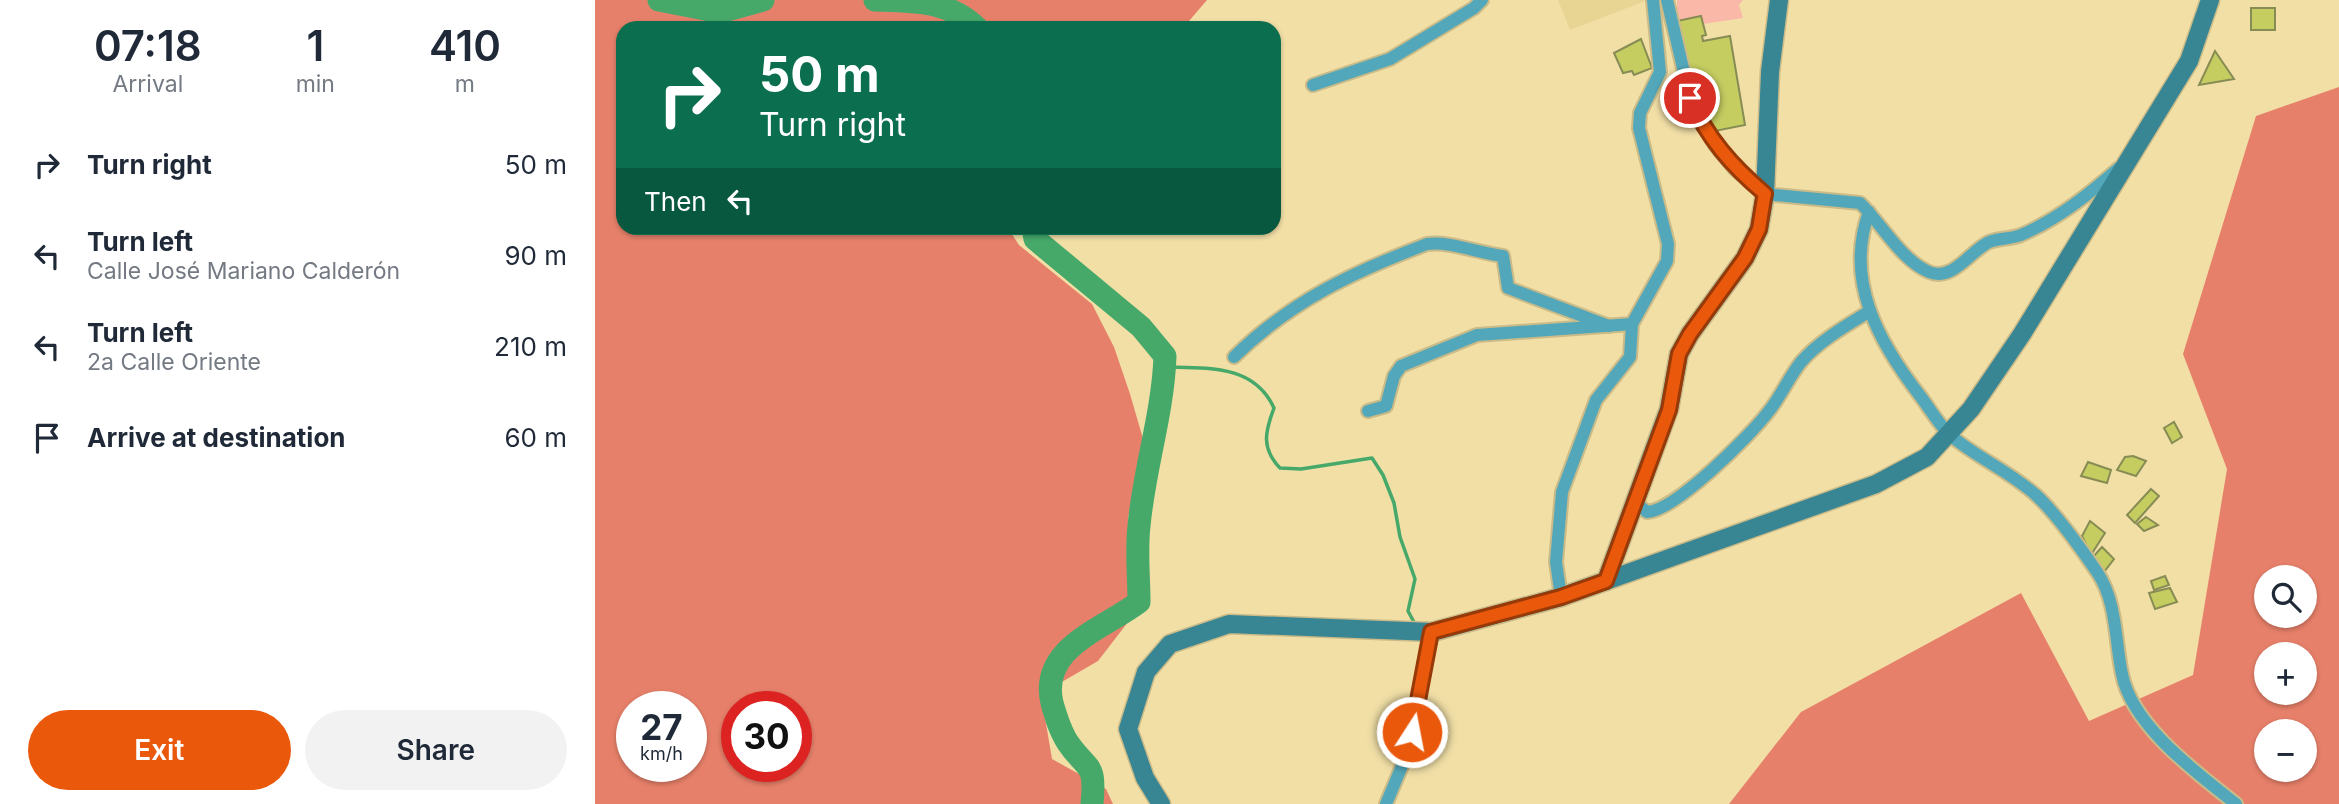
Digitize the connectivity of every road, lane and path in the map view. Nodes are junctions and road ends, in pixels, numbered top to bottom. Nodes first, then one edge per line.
1 (1482, 0) edge
2 (1653, 0) edge
3 (1667, 0) edge
4 (1779, 0) edge
5 (2210, 0) edge
6 (1313, 85) dead end
7 (2127, 161) junction
8 (1765, 194) junction
9 (1870, 212) junction
10 (1870, 311) junction
11 (1632, 324) junction
12 (1609, 326) junction
13 (1234, 357) dead end
14 (1368, 411) dead end
15 (1950, 434) junction
16 (1637, 504) junction
17 (1606, 581) junction
18 (1561, 597) junction
19 (1431, 632) junction
20 (1161, 804) edge
21 (1386, 804) edge
22 (2235, 804) edge

1 - 6 street
2 - 11 street
3 - 8 street
4 - 8 street
5 - 7 street
7 - 9 street
7 - 15 street
8 - 9 street
8 - 16 street
9 - 10 street
10 - 15 street
10 - 16 street
11 - 12 street
11 - 18 street
12 - 13 street
12 - 14 street
15 - 17 street
15 - 22 street
16 - 17 street
17 - 18 street
18 - 19 street
19 - 20 street
19 - 21 street

